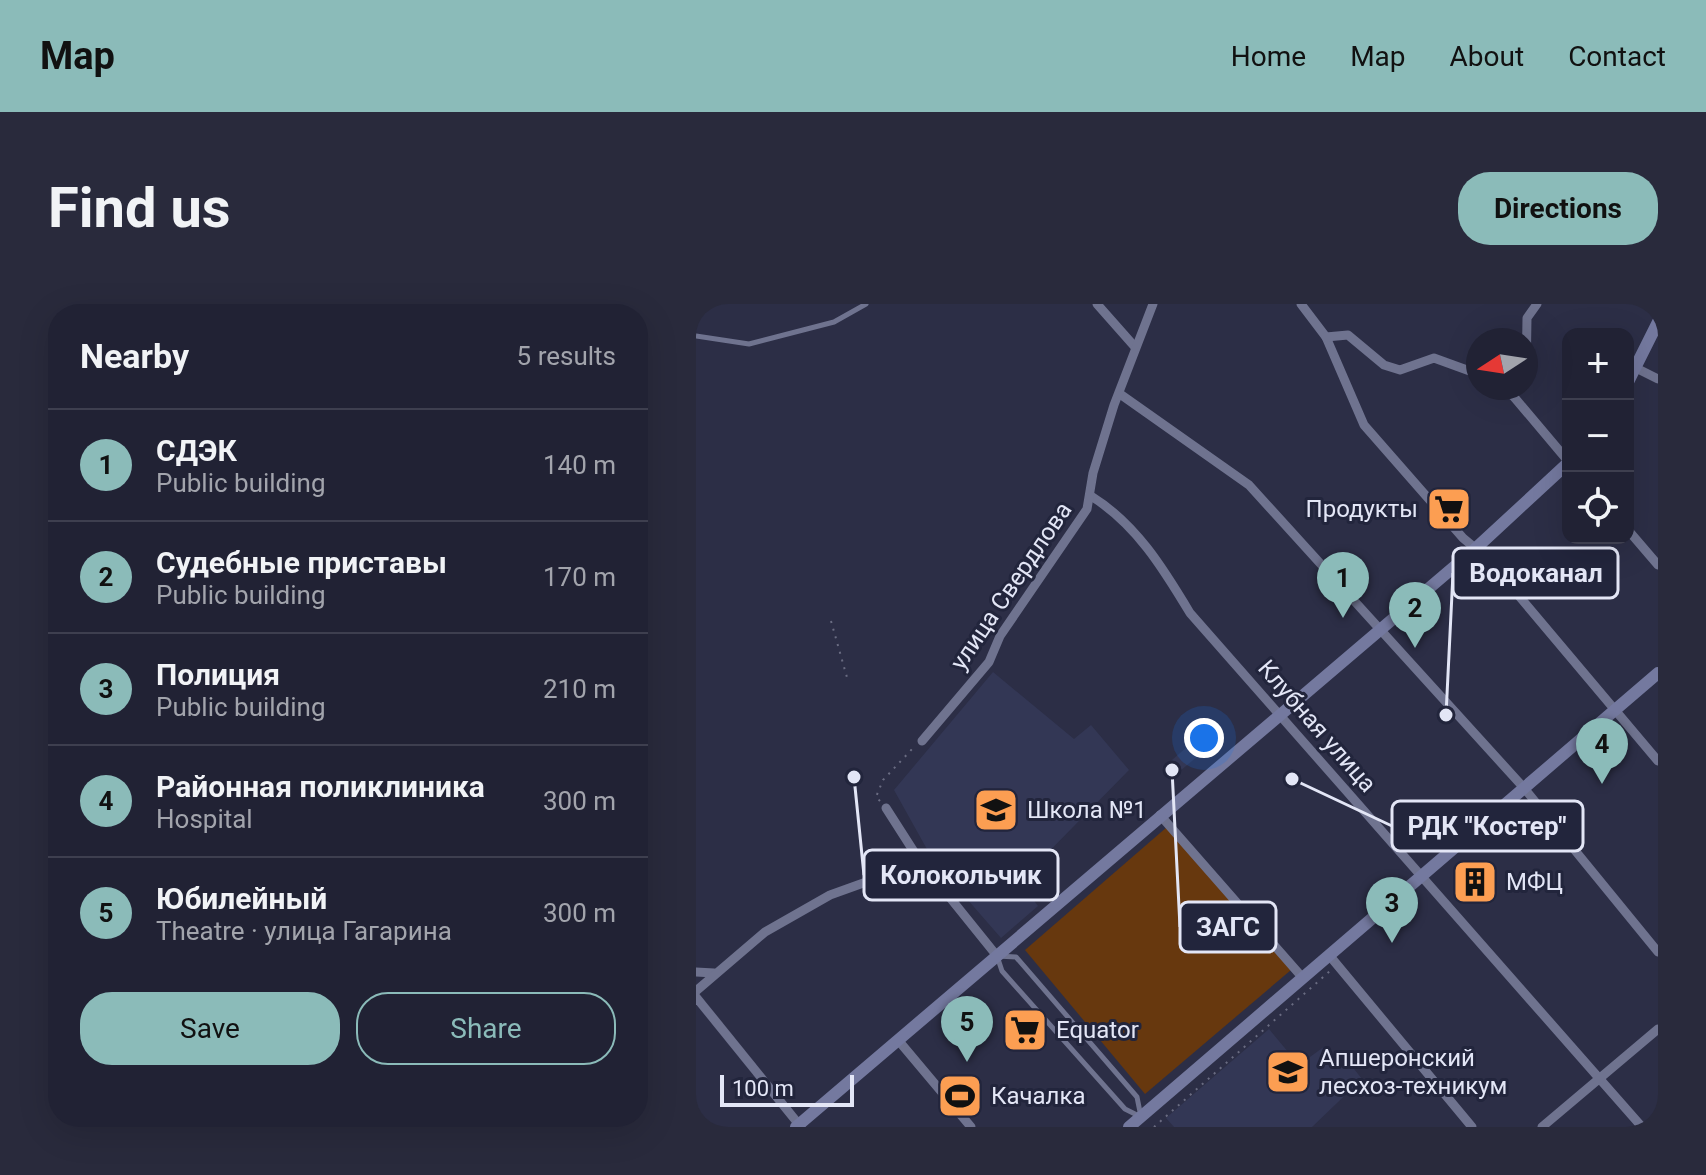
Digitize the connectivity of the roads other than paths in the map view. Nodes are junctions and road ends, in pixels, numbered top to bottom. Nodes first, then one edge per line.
1 (866, 304) edge
2 (1097, 304) edge
3 (1153, 304) edge
4 (1537, 304) edge
5 (1308, 306) edge
6 (1658, 322) edge
7 (1527, 328) edge
8 (696, 336) edge
9 (1326, 337) junction
10 (1135, 347) junction
11 (1636, 368) junction
12 (1466, 370) edge
13 (1634, 372) edge
14 (1658, 379) edge
15 (1120, 394) junction
16 (1523, 400) edge
17 (1562, 454) edge
18 (1562, 468) edge
19 (1091, 496) junction
20 (1634, 537) edge
21 (1475, 549) junction
22 (1658, 565) edge
23 (1379, 628) junction
24 (1658, 673) edge
25 (1614, 711) junction
26 (1279, 715) junction
27 (922, 741) road end
28 (1658, 761) edge
29 (1524, 788) junction
30 (886, 808) road end
31 (1160, 815) junction
32 (918, 858) junction
33 (1421, 876) junction
34 (1658, 952) edge
35 (997, 956) junction
36 (1333, 960) junction
37 (696, 972) edge
38 (714, 973) junction
39 (1302, 977) junction
40 (696, 994) edge
41 (1658, 1029) edge
42 (898, 1040) junction
43 (1599, 1079) junction
44 (1141, 1117) junction
45 (799, 1126) edge
46 (971, 1127) edge
47 (1129, 1127) edge
48 (1472, 1127) edge
49 (1542, 1127) edge
50 (1642, 1127) edge

1 - 8 lane
2 - 10 street
3 - 10 street, улица Свердлова
4 - 7 street
5 - 9 street
6 - 11 main road
9 - 12 street
9 - 21 street
10 - 15 street, улица Свердлова
11 - 13 main road
11 - 14 street
15 - 19 street, улица Свердлова
15 - 23 street
16 - 17 street
18 - 21 main road
19 - 26 street, Клубная улица
19 - 27 street, улица Свердлова
20 - 22 street
21 - 23 main road
21 - 25 street
23 - 26 main road
23 - 29 street
24 - 25 main road
25 - 28 street
25 - 29 main road
26 - 31 main road
26 - 33 street, Клубная улица
29 - 33 main road
29 - 34 street
30 - 32 street
31 - 35 main road
31 - 39 street
32 - 35 street
32 - 38 street
33 - 36 main road
33 - 43 street, Клубная улица
35 - 42 main road
35 - 44 lane
35 - 44 lane
36 - 39 main road
36 - 48 street
37 - 38 street
38 - 40 street
39 - 44 main road
40 - 45 street
41 - 43 street
42 - 45 main road
42 - 46 street
43 - 49 street
43 - 50 street, Клубная улица
44 - 47 main road

